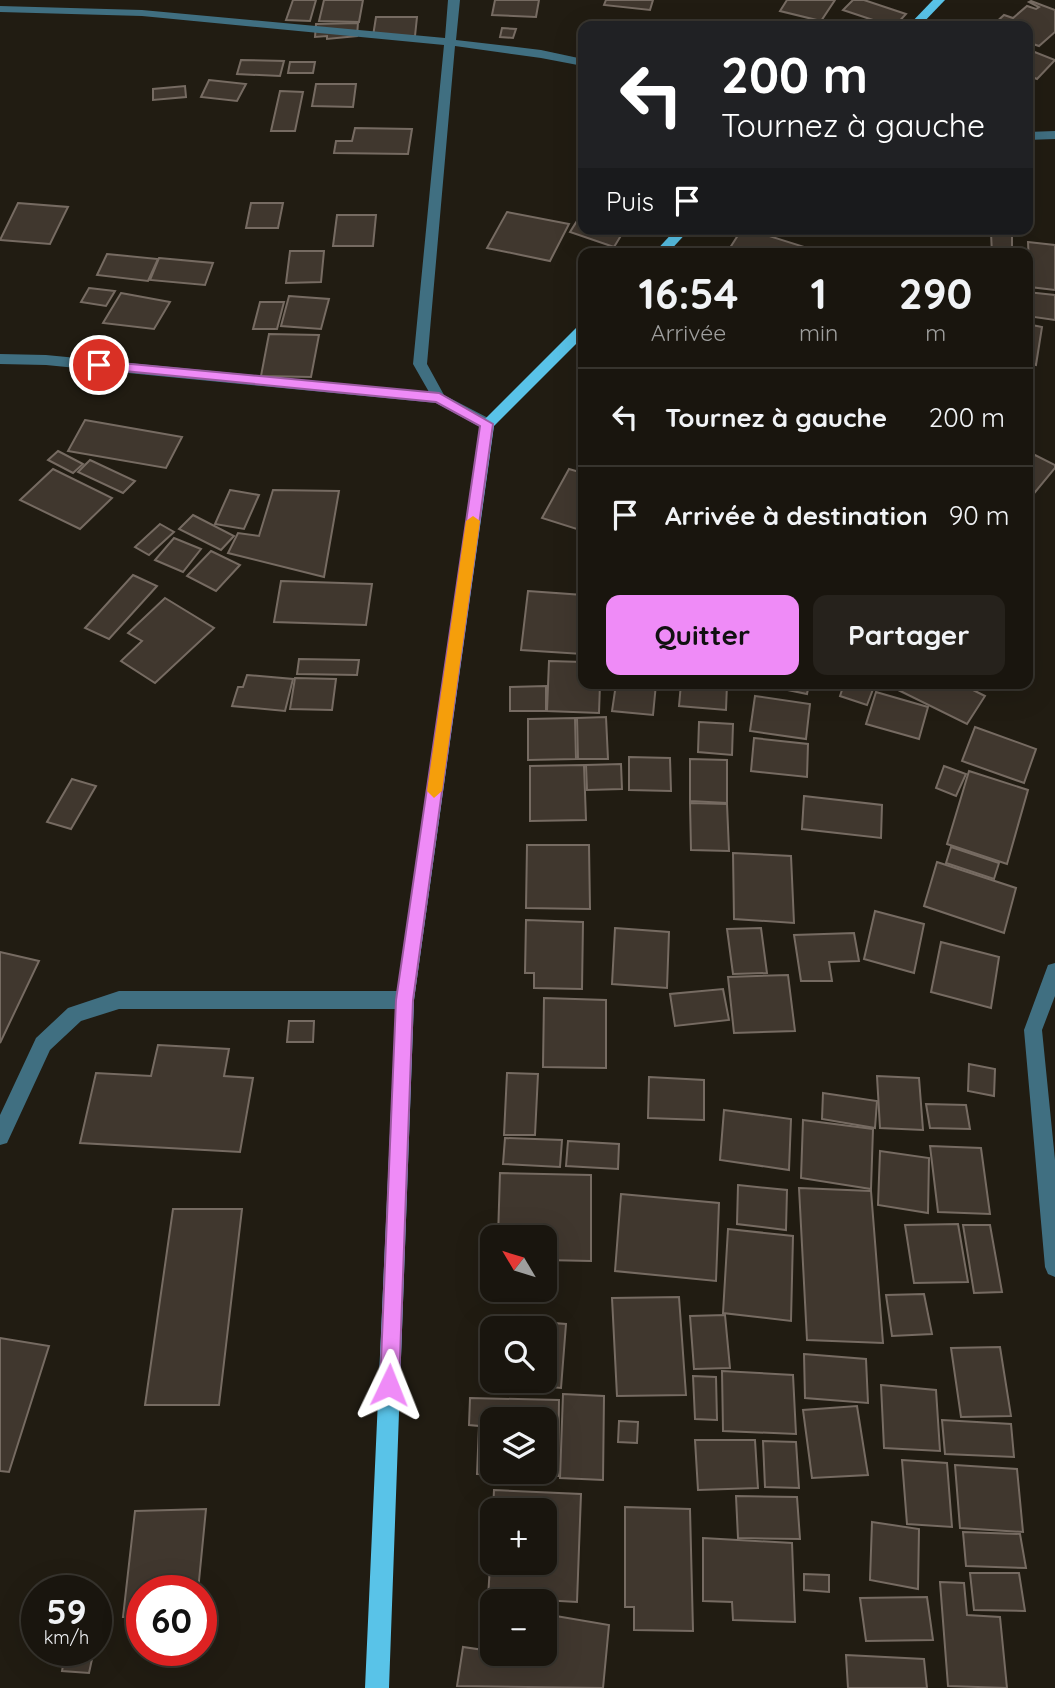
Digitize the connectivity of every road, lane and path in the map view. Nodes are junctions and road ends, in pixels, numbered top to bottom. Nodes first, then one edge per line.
1 (454, 0) edge
2 (939, 0) edge
3 (0, 9) edge
4 (919, 21) edge
5 (448, 42) junction
6 (578, 62) edge
7 (1055, 135) edge
8 (1033, 136) edge
9 (678, 235) edge
10 (665, 248) edge
11 (578, 334) edge
12 (0, 359) edge
13 (439, 398) junction
14 (487, 424) junction
15 (1055, 971) edge
16 (405, 1000) junction
17 (0, 1136) edge
18 (1055, 1266) edge
19 (377, 1688) edge

1 - 5 street
2 - 4 main road
3 - 5 street
5 - 6 street
5 - 13 street
7 - 8 street
9 - 10 main road
11 - 14 main road
12 - 13 street
13 - 14 street
14 - 16 main road
15 - 18 street
16 - 17 street
16 - 19 main road

